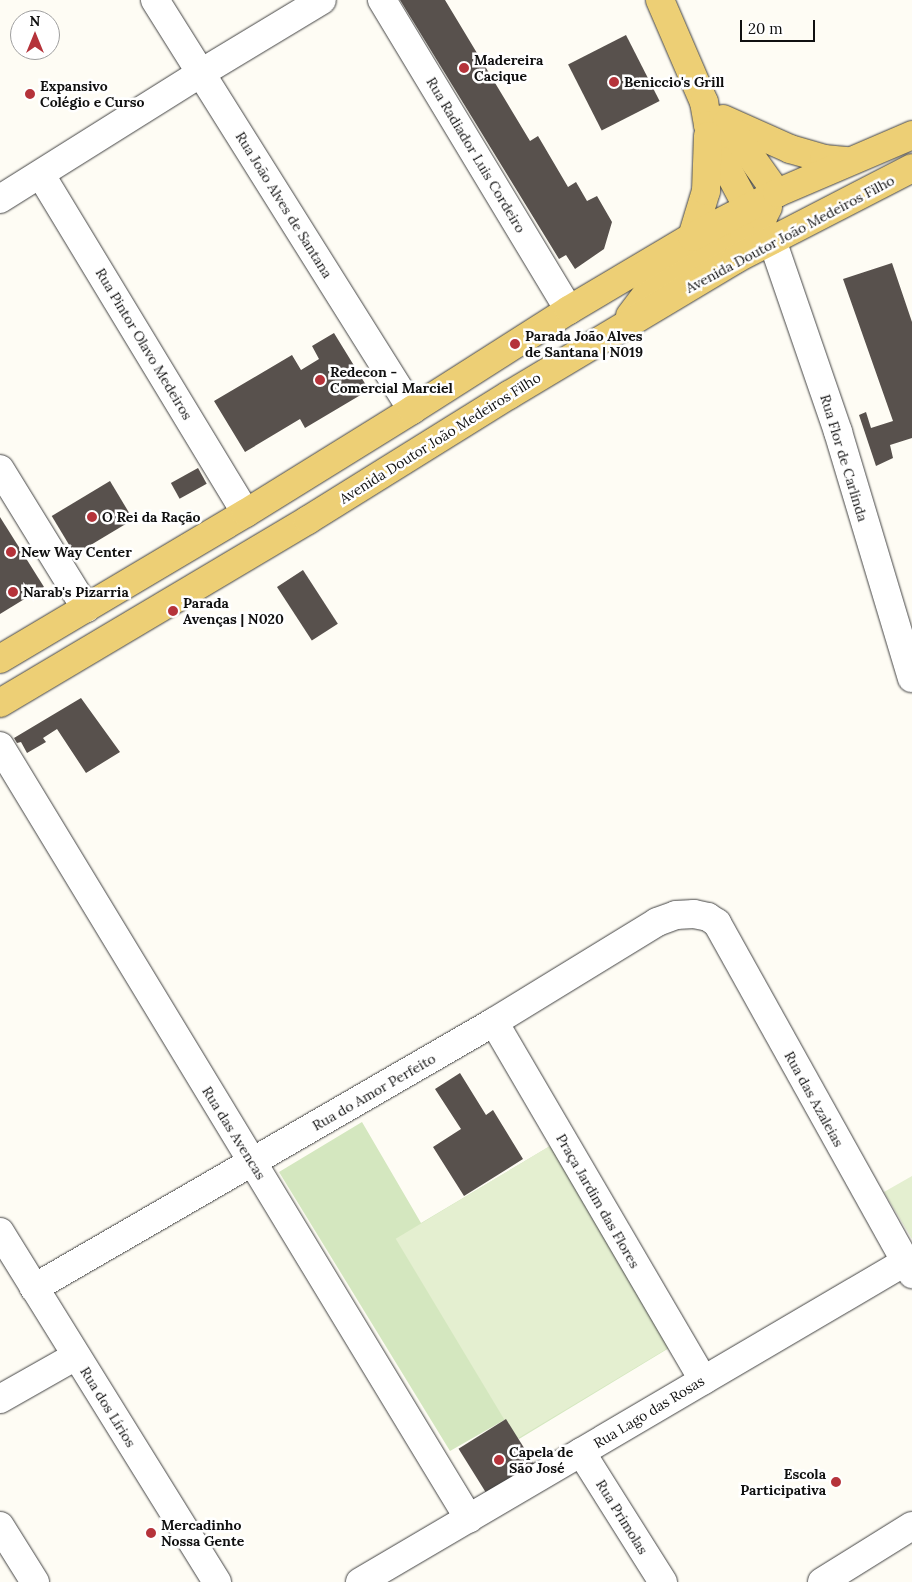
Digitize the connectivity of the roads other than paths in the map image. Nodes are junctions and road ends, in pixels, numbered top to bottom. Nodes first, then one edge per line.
1 (155, 0) edge
2 (322, 0) edge
3 (382, 0) edge
4 (660, 0) edge
5 (201, 73) junction
6 (712, 115) junction
7 (912, 135) edge
8 (848, 161) junction
9 (912, 168) edge
10 (41, 175) junction
11 (776, 193) junction
12 (0, 199) edge
13 (759, 223) junction
14 (692, 237) junction
15 (569, 310) junction
16 (412, 410) junction
17 (0, 470) edge
18 (246, 513) junction
19 (86, 609) junction
20 (0, 660) edge
21 (912, 678) edge
22 (0, 703) edge
23 (0, 746) edge
24 (717, 923) joint
25 (494, 1022) junction
26 (253, 1162) junction
27 (0, 1232) edge
28 (910, 1266) edge
29 (34, 1288) junction
30 (76, 1356) junction
31 (703, 1380) junction
32 (0, 1399) edge
33 (581, 1452) junction
34 (469, 1519) junction
35 (0, 1526) edge
36 (912, 1526) edge
37 (35, 1582) edge
38 (217, 1582) edge
39 (360, 1582) edge
40 (663, 1582) edge
41 (822, 1582) edge

1 - 5 street, Rua João Alves de Santana
2 - 5 street
3 - 15 street, Rua Radiador Luis Cordeiro
4 - 6 main road
5 - 10 street
5 - 16 street, Rua João Alves de Santana
6 - 8 main road
6 - 11 main road
6 - 13 main road
6 - 14 main road
7 - 8 main road, Avenida Doutor João Medeiros Filho
8 - 11 main road, Avenida Doutor João Medeiros Filho
9 - 13 main road, Avenida Doutor João Medeiros Filho
10 - 12 street
10 - 18 street, Rua Pintor Olavo Medeiros
11 - 13 main road, Avenida Doutor João Medeiros Filho
13 - 14 main road, Avenida Doutor João Medeiros Filho
13 - 21 street, Rua Flor de Carlinda
13 - 22 main road, Avenida Doutor João Medeiros Filho
14 - 15 main road, Avenida Doutor João Medeiros Filho
15 - 16 main road, Avenida Doutor João Medeiros Filho
16 - 18 main road, Avenida Doutor João Medeiros Filho
17 - 19 street
18 - 19 main road, Avenida Doutor João Medeiros Filho
19 - 20 main road, Avenida Doutor João Medeiros Filho
23 - 26 street, Rua das Avencas
24 - 25 street, Rua do Amor Perfeito
24 - 28 street, Rua das Azaleias
25 - 26 street, Rua do Amor Perfeito
25 - 31 street, Praça Jardim das Flores
26 - 29 street, Rua do Amor Perfeito
26 - 34 street, Rua das Avencas
27 - 29 street, Rua dos Lírios
28 - 31 street, Rua Lago das Rosas
29 - 30 street, Rua dos Lírios
30 - 32 street
30 - 38 street, Rua dos Lírios
31 - 33 street, Rua Lago das Rosas
33 - 34 street, Rua Lago das Rosas
33 - 40 street, Rua Primolas
34 - 39 street, Rua Lago das Rosas
35 - 37 street
36 - 41 street

